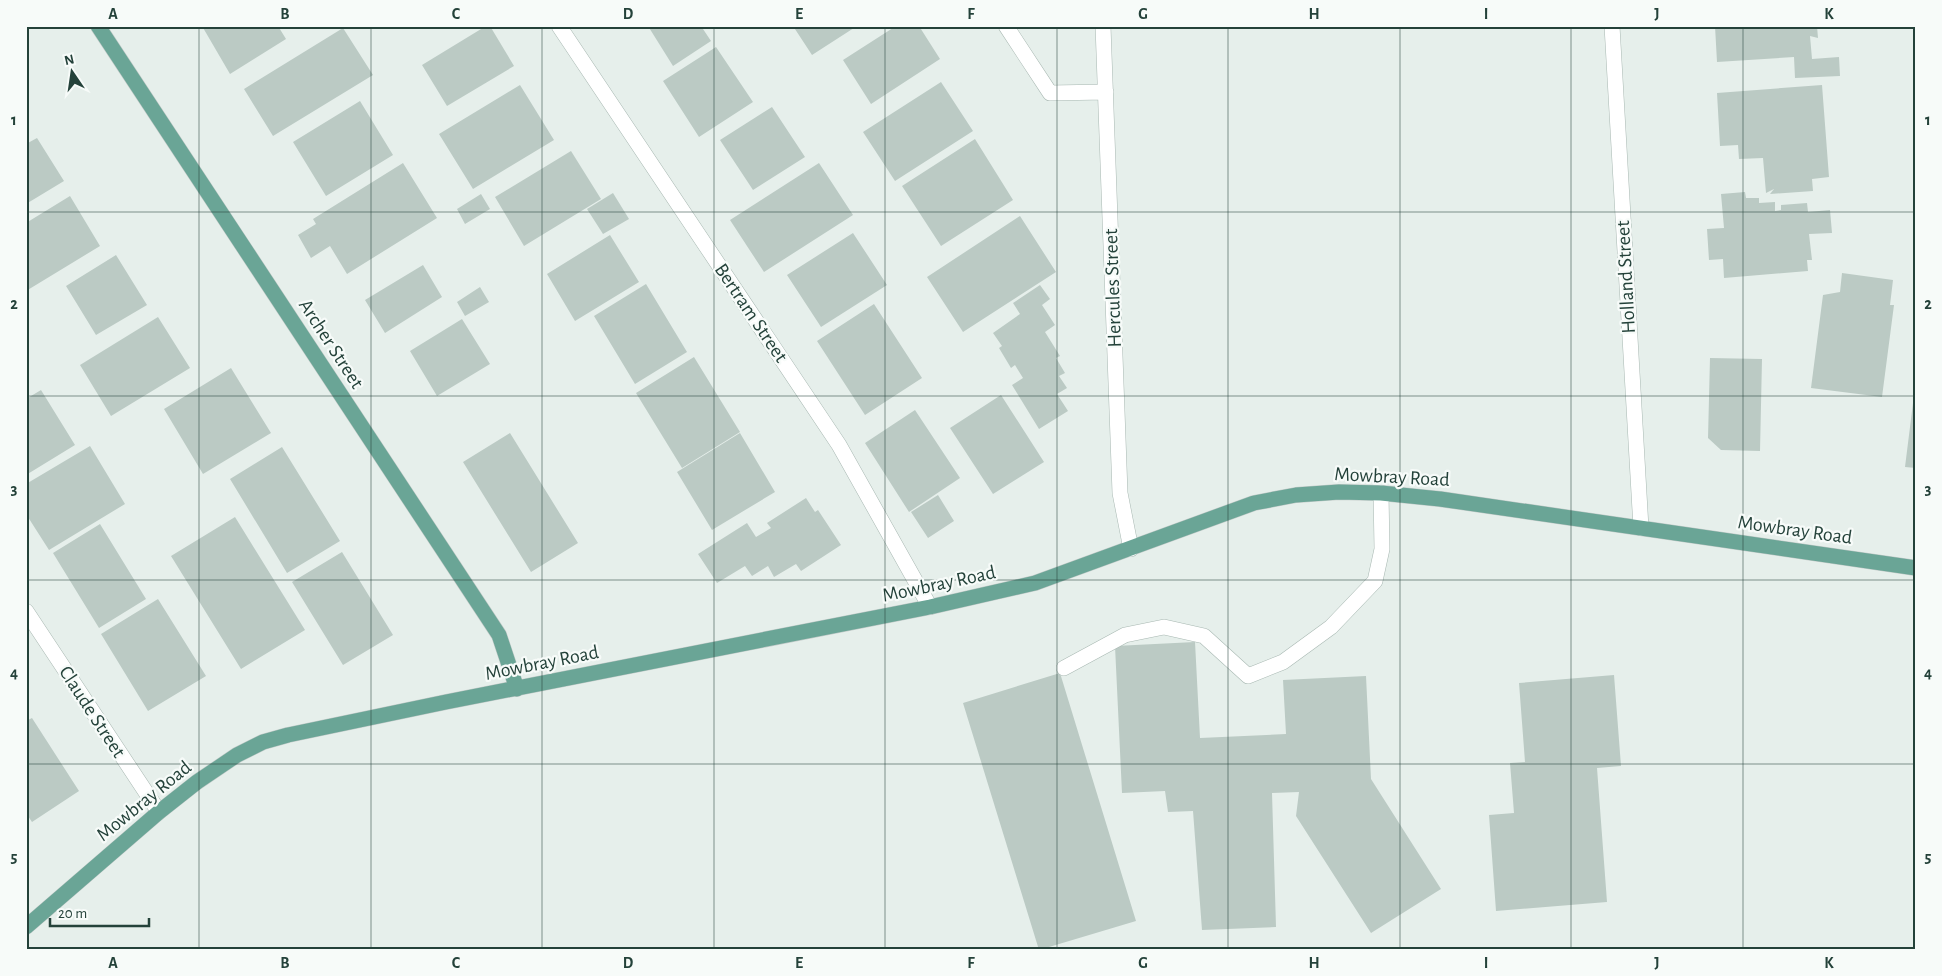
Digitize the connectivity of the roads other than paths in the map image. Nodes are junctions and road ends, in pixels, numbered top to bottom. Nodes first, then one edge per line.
1 (98, 26) edge
2 (559, 26) edge
3 (1006, 26) edge
4 (1103, 26) edge
5 (1612, 26) edge
6 (1106, 92) junction
7 (1381, 492) junction
8 (1641, 528) junction
9 (1130, 549) junction
10 (1916, 568) edge
11 (930, 607) junction
12 (26, 611) edge
13 (1064, 668) dead end
14 (517, 689) junction
15 (159, 812) junction
16 (26, 927) edge

1 - 14 main road, Archer Street
2 - 11 street, Bertram Street
3 - 6 street
4 - 6 street, Hercules Street
5 - 8 street, Holland Street
6 - 9 street, Hercules Street
7 - 8 main road, Mowbray Road
7 - 9 main road, Mowbray Road
7 - 13 street
8 - 10 main road, Mowbray Road
9 - 11 main road, Mowbray Road
11 - 14 main road, Mowbray Road
12 - 15 street, Claude Street
14 - 15 main road, Mowbray Road
15 - 16 main road, Mowbray Road

